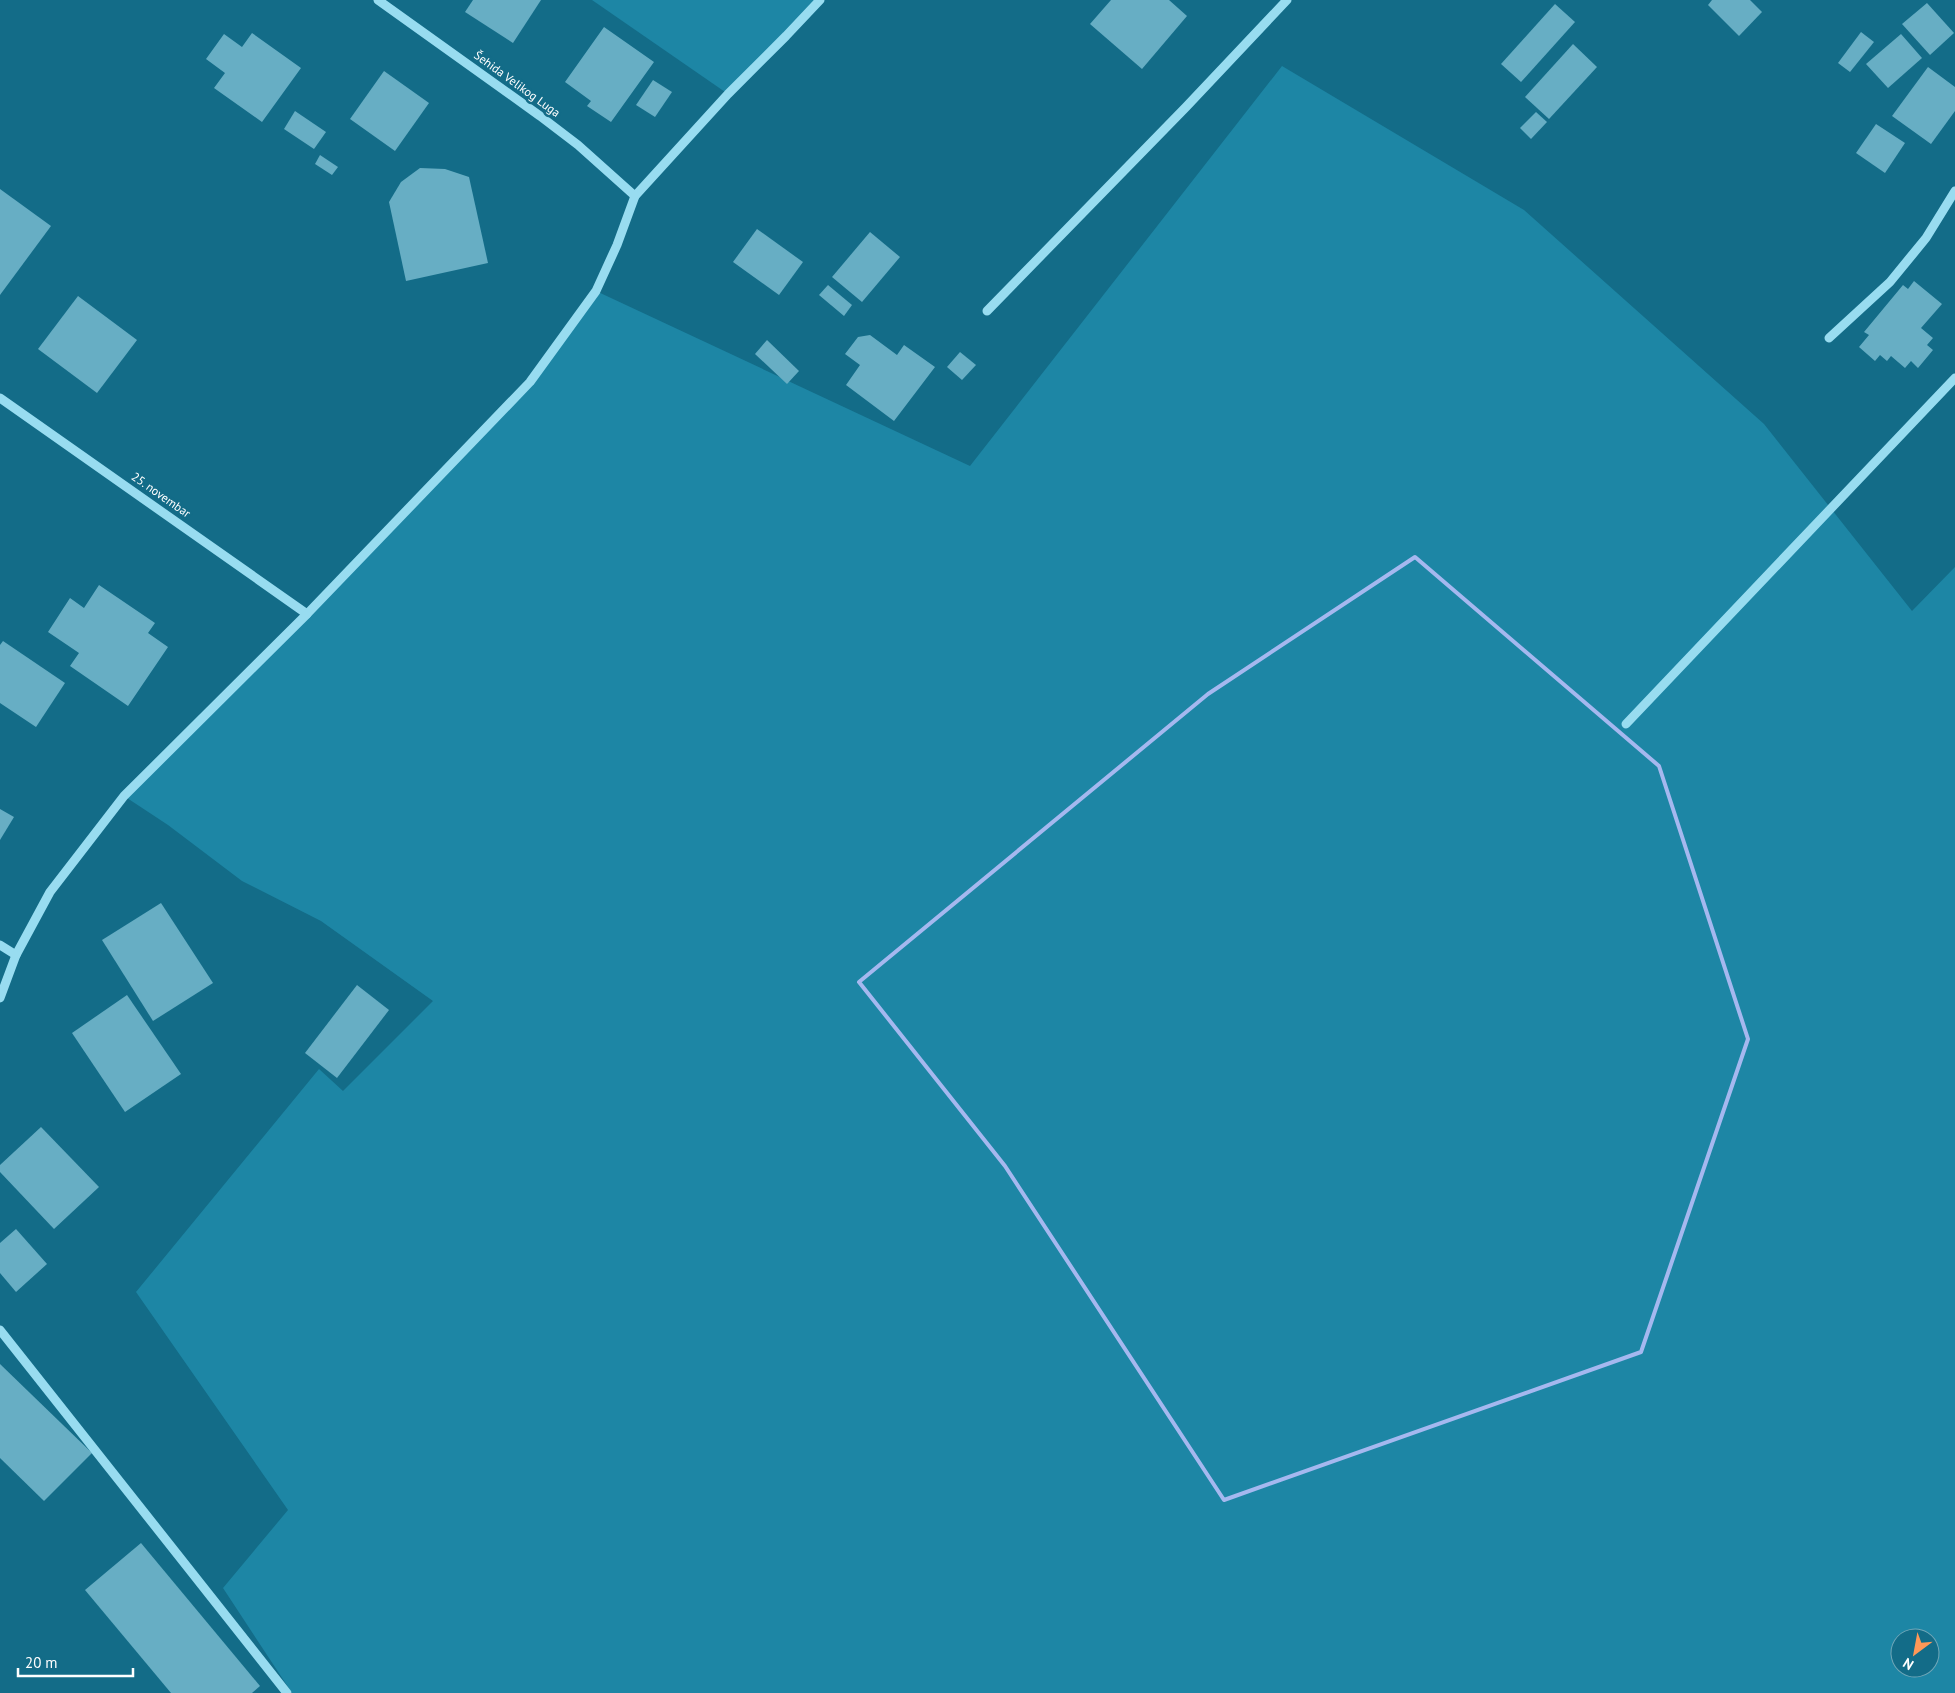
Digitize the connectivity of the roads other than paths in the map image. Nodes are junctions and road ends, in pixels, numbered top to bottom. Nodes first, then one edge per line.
1 (378, 0) edge
2 (820, 0) edge
3 (1286, 0) edge
4 (1955, 191) edge
5 (635, 196) junction
6 (987, 311) dead end
7 (1829, 338) dead end
8 (1955, 378) edge
9 (0, 398) edge
10 (307, 614) junction
11 (1626, 724) dead end
12 (0, 945) edge
13 (16, 955) junction
14 (0, 998) edge
15 (0, 1330) edge
16 (287, 1693) edge

1 - 5 street, Šehida Velikog Luga
2 - 5 street
3 - 6 street
4 - 7 street
5 - 10 street
8 - 11 street
9 - 10 street, 25. novembar
10 - 13 street
12 - 13 street
13 - 14 street
15 - 16 street

